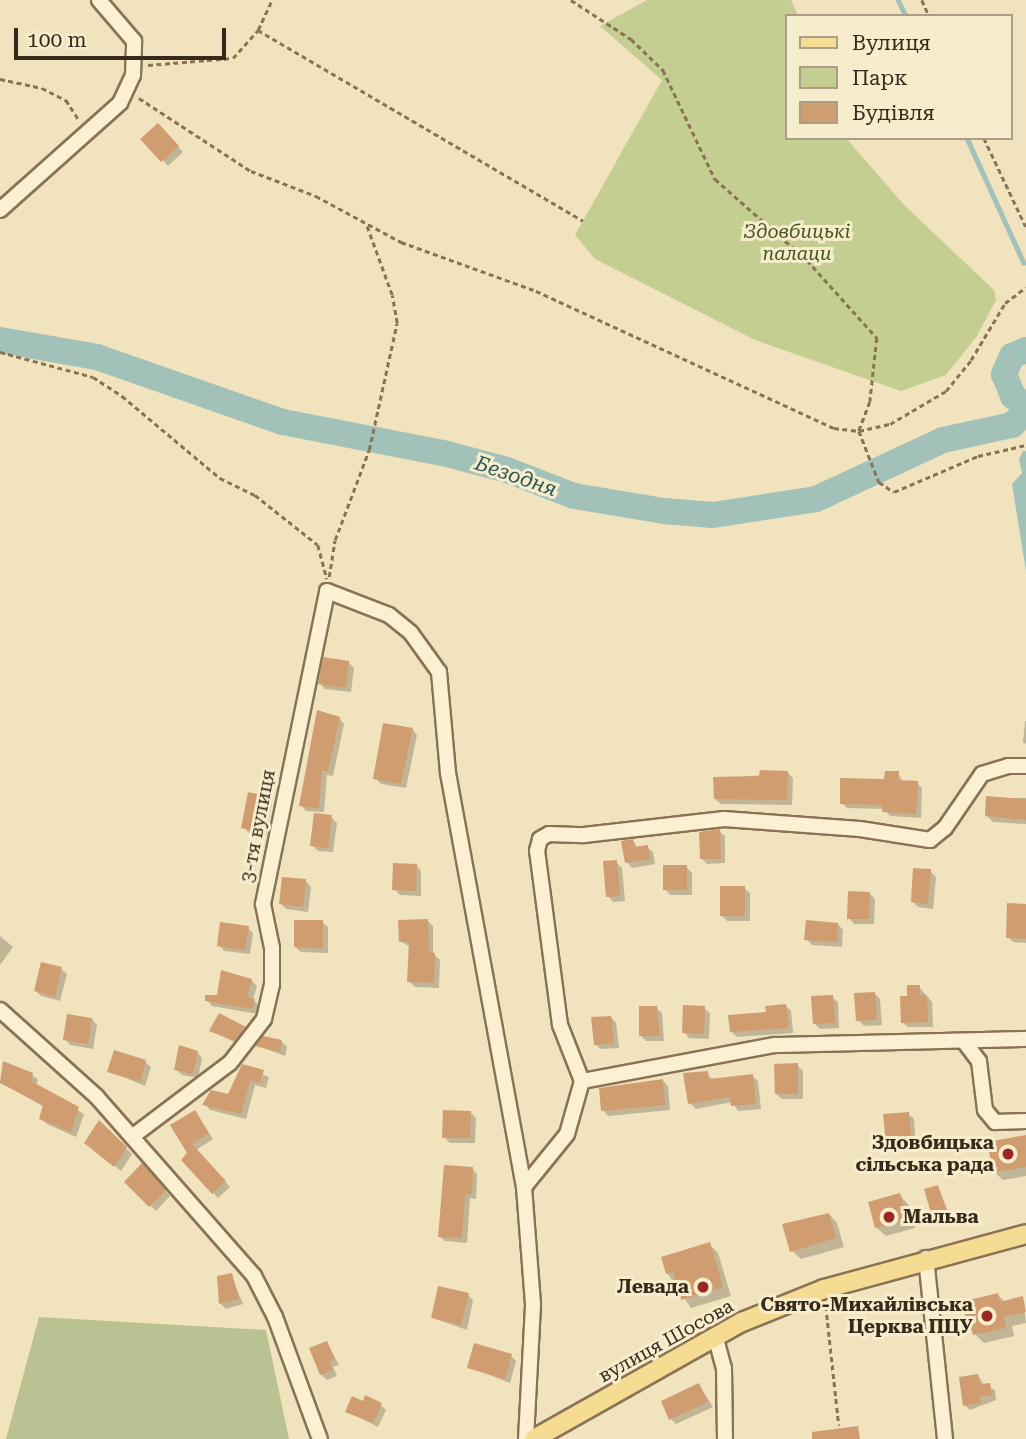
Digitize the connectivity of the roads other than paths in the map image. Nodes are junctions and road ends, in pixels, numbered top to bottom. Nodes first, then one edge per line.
1 (99, 0) edge
2 (0, 210) edge
3 (1026, 766) edge
4 (0, 1010) edge
5 (1026, 1039) edge
6 (966, 1044) junction
7 (582, 1081) junction
8 (1026, 1121) edge
9 (133, 1136) junction
10 (524, 1186) junction
11 (1026, 1234) edge
12 (926, 1258) junction
13 (715, 1335) junction
14 (320, 1439) edge
15 (526, 1439) edge
16 (534, 1439) edge
17 (725, 1439) edge
18 (945, 1439) edge

1 - 2 street
3 - 7 street
4 - 9 street
5 - 6 street
6 - 7 street
6 - 8 street
7 - 10 street
9 - 10 street, 3-тя вулиця
9 - 14 street
10 - 15 street
11 - 12 main road, вулиця Шосова
12 - 13 main road, вулиця Шосова
12 - 18 street
13 - 16 main road, вулиця Шосова
13 - 17 street

